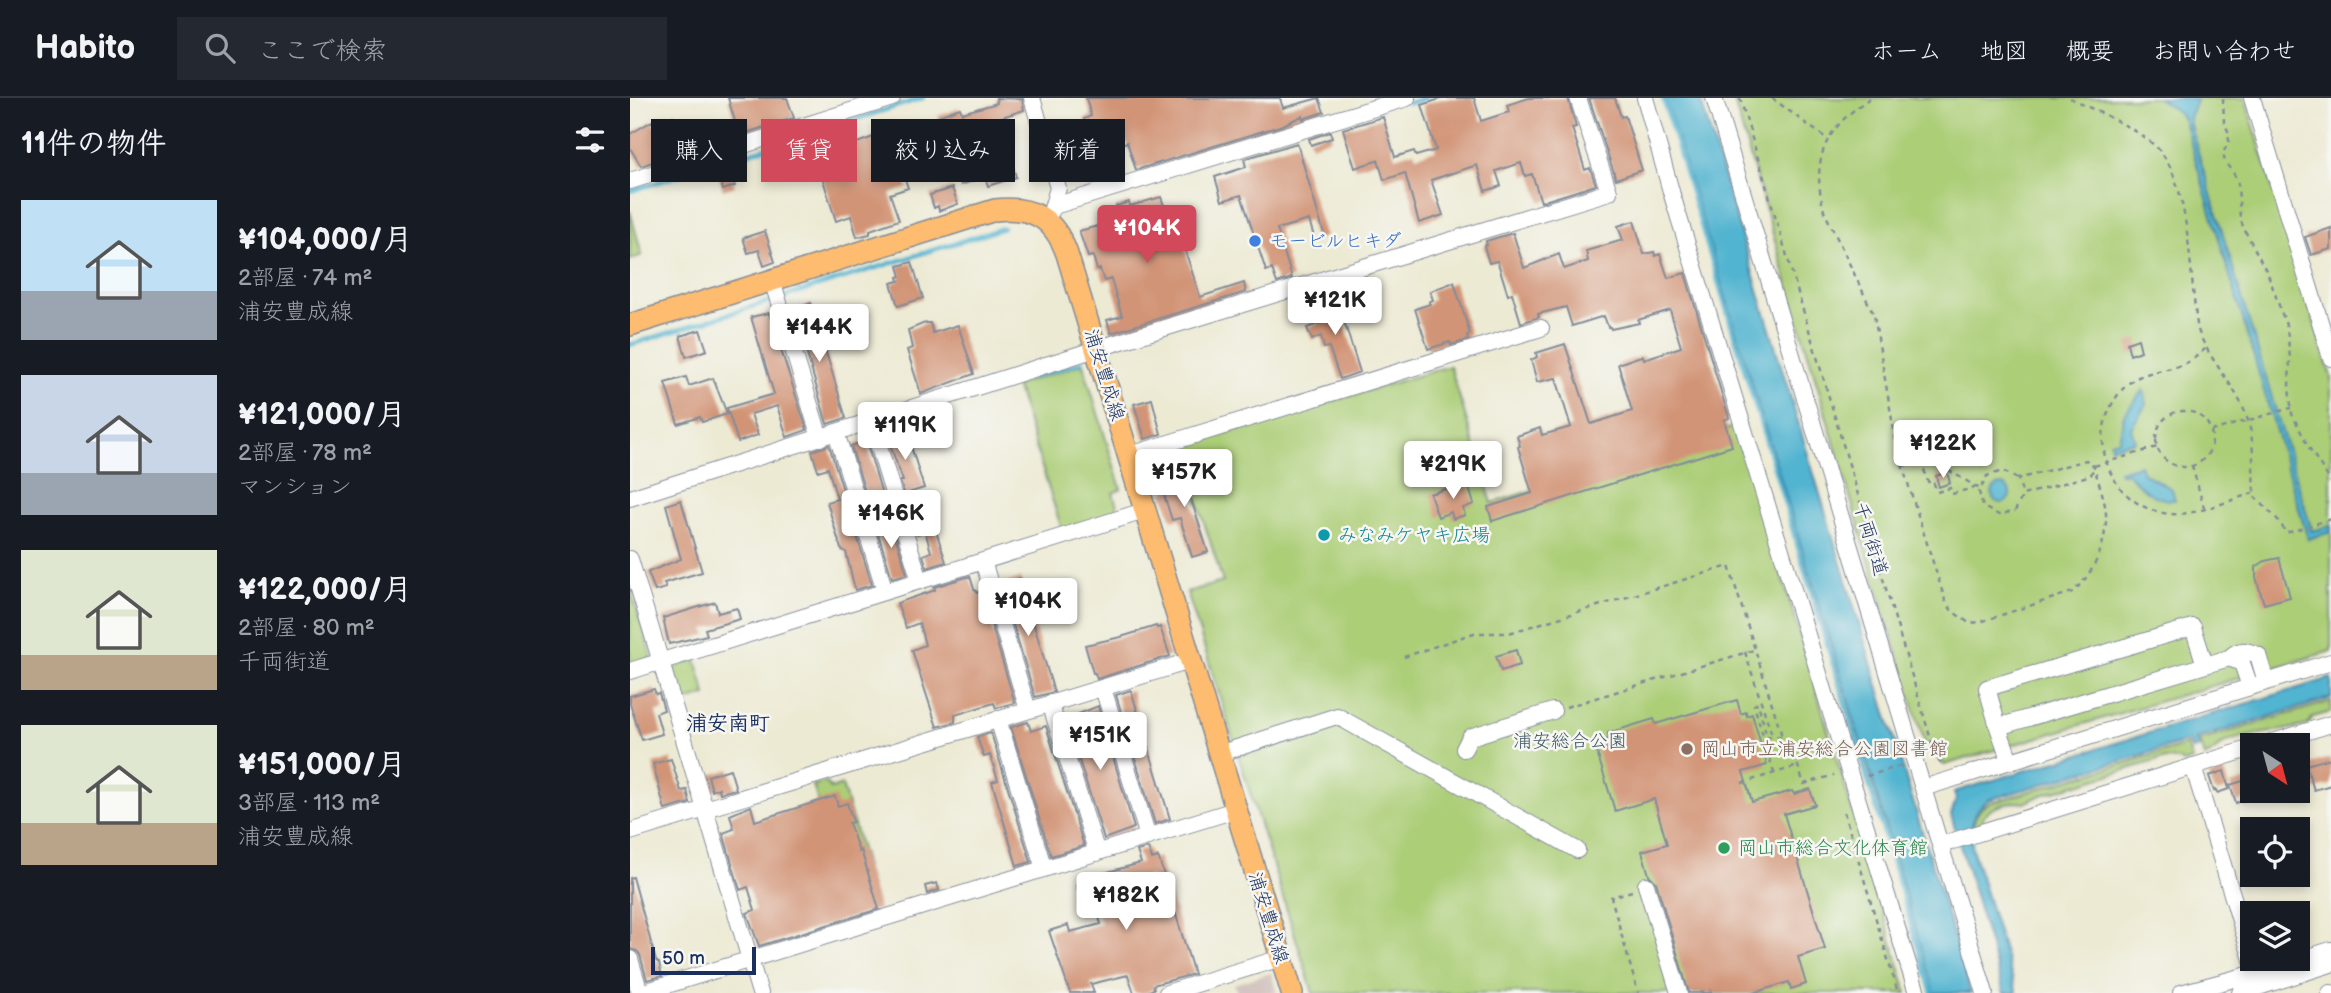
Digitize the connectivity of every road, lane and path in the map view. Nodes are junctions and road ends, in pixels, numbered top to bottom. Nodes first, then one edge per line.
1 (892, 98) edge
2 (1032, 98) edge
3 (1407, 98) edge
4 (1578, 98) edge
5 (1645, 98) edge
6 (1714, 98) edge
7 (1740, 98) edge
8 (1772, 98) edge
9 (1870, 98) edge
10 (2070, 98) edge
11 (2223, 98) edge
12 (2252, 98) edge
13 (1827, 139) junction
14 (630, 181) edge
15 (1050, 213) junction
16 (775, 292) junction
17 (630, 325) edge
18 (1541, 328) dead end
19 (1096, 349) junction
20 (2205, 349) junction
21 (2331, 358) edge
22 (2291, 408) junction
23 (2248, 420) junction
24 (871, 421) junction
25 (2211, 431) junction
26 (836, 432) junction
27 (820, 438) junction
28 (2157, 447) junction
29 (1128, 456) junction
30 (1921, 460) junction
31 (2105, 462) junction
32 (1902, 466) junction
33 (2094, 466) junction
34 (2192, 466) junction
35 (2018, 479) junction
36 (2331, 482) edge
37 (1978, 488) junction
38 (2254, 493) junction
39 (2024, 495) junction
40 (630, 498) edge
41 (2204, 508) junction
42 (1144, 511) junction
43 (2331, 519) edge
44 (630, 558) edge
45 (983, 561) junction
46 (920, 581) junction
47 (885, 592) junction
48 (1754, 650) junction
49 (1745, 652) junction
50 (1404, 657) dead end
51 (2229, 658) junction
52 (661, 661) junction
53 (1190, 661) junction
54 (2331, 662) edge
55 (2205, 665) junction
56 (630, 671) edge
57 (2266, 682) junction
58 (2250, 687) junction
59 (1102, 688) junction
60 (1050, 703) junction
61 (1028, 710) junction
62 (1553, 712) joint
63 (998, 719) junction
64 (2331, 723) edge
65 (1998, 727) junction
66 (2300, 733) edge
67 (1772, 735) junction
68 (1782, 736) junction
69 (1464, 749) dead end
70 (2240, 752) edge
71 (1218, 754) junction
72 (2010, 761) junction
73 (1905, 765) dead end
74 (1941, 765) dead end
75 (2198, 765) junction
76 (1798, 766) junction
77 (1774, 773) junction
78 (1841, 773) dead end
79 (1866, 776) dead end
80 (1742, 783) dead end
81 (1923, 788) junction
82 (1841, 800) dead end
83 (705, 809) junction
84 (1235, 810) junction
85 (630, 832) edge
86 (1147, 837) junction
87 (1940, 845) junction
88 (1577, 850) dead end
89 (1097, 853) junction
90 (1044, 869) junction
91 (1641, 888) joint
92 (2331, 950) edge
93 (1281, 958) junction
94 (630, 959) edge
95 (750, 960) junction
96 (2331, 964) edge
97 (2256, 974) junction
98 (1712, 989) dead end
99 (643, 993) edge
100 (760, 993) edge
101 (1167, 993) edge
102 (1292, 993) edge
103 (1638, 993) edge
104 (1679, 993) edge
105 (1700, 993) edge
106 (1898, 993) edge
107 (1917, 993) edge
108 (1985, 993) edge
109 (2181, 993) edge
110 (2240, 993) edge

1 - 14 street
2 - 15 street
3 - 15 street
4 - 19 street
5 - 107 street
6 - 81 street, 千両街道
7 - 74 path
8 - 13 path
9 - 13 path
10 - 20 path
11 - 22 path
12 - 21 street
13 - 32 path
15 - 16 main road
15 - 19 main road, 浦安豊成線
16 - 17 main road
16 - 27 street
18 - 29 street
19 - 24 street
19 - 29 main road, 浦安豊成線
20 - 23 path
20 - 31 path
22 - 23 path
22 - 36 path
23 - 25 path
23 - 38 path
24 - 26 street
24 - 46 street
25 - 28 path
25 - 34 path
26 - 27 street
26 - 47 street
27 - 40 street
28 - 31 path
28 - 34 path
29 - 42 main road, 浦安豊成線
30 - 32 path
30 - 37 path
30 - 37 path
31 - 33 path
31 - 41 path
32 - 33 path
33 - 35 path
33 - 39 path
34 - 41 path
35 - 37 path
35 - 39 path
37 - 39 path
38 - 41 path
38 - 43 path
42 - 45 street
42 - 53 main road, 浦安豊成線
44 - 52 street
45 - 46 street
45 - 61 street
46 - 47 street
47 - 52 street
48 - 49 path
48 - 50 path
48 - 68 path
49 - 62 path
49 - 67 path
51 - 55 street
51 - 57 street
51 - 58 street
52 - 56 street
52 - 83 street
53 - 59 street
53 - 71 main road, 浦安豊成線
54 - 57 street
55 - 65 street
55 - 65 street
57 - 58 street
58 - 72 street
59 - 60 street
59 - 86 street
60 - 61 street
60 - 89 street
61 - 63 street
62 - 69 street
63 - 83 street
63 - 90 street
64 - 66 street
65 - 72 street
67 - 68 path
67 - 77 path
68 - 76 path
70 - 75 street
71 - 84 main road, 浦安豊成線
71 - 88 street
72 - 81 street
73 - 79 path
75 - 87 street
75 - 97 street
76 - 77 path
76 - 78 path
77 - 80 path
81 - 87 street, 千両街道
82 - 106 path
83 - 85 street
83 - 95 street
84 - 86 street
84 - 93 main road, 浦安豊成線
86 - 89 street
87 - 108 street, 千両街道
89 - 90 street
90 - 95 street
91 - 103 path
91 - 104 street
92 - 97 street
93 - 101 street
93 - 102 main road, 浦安豊成線
94 - 99 street
95 - 99 street
95 - 100 street
96 - 110 street
97 - 109 street
98 - 105 path

